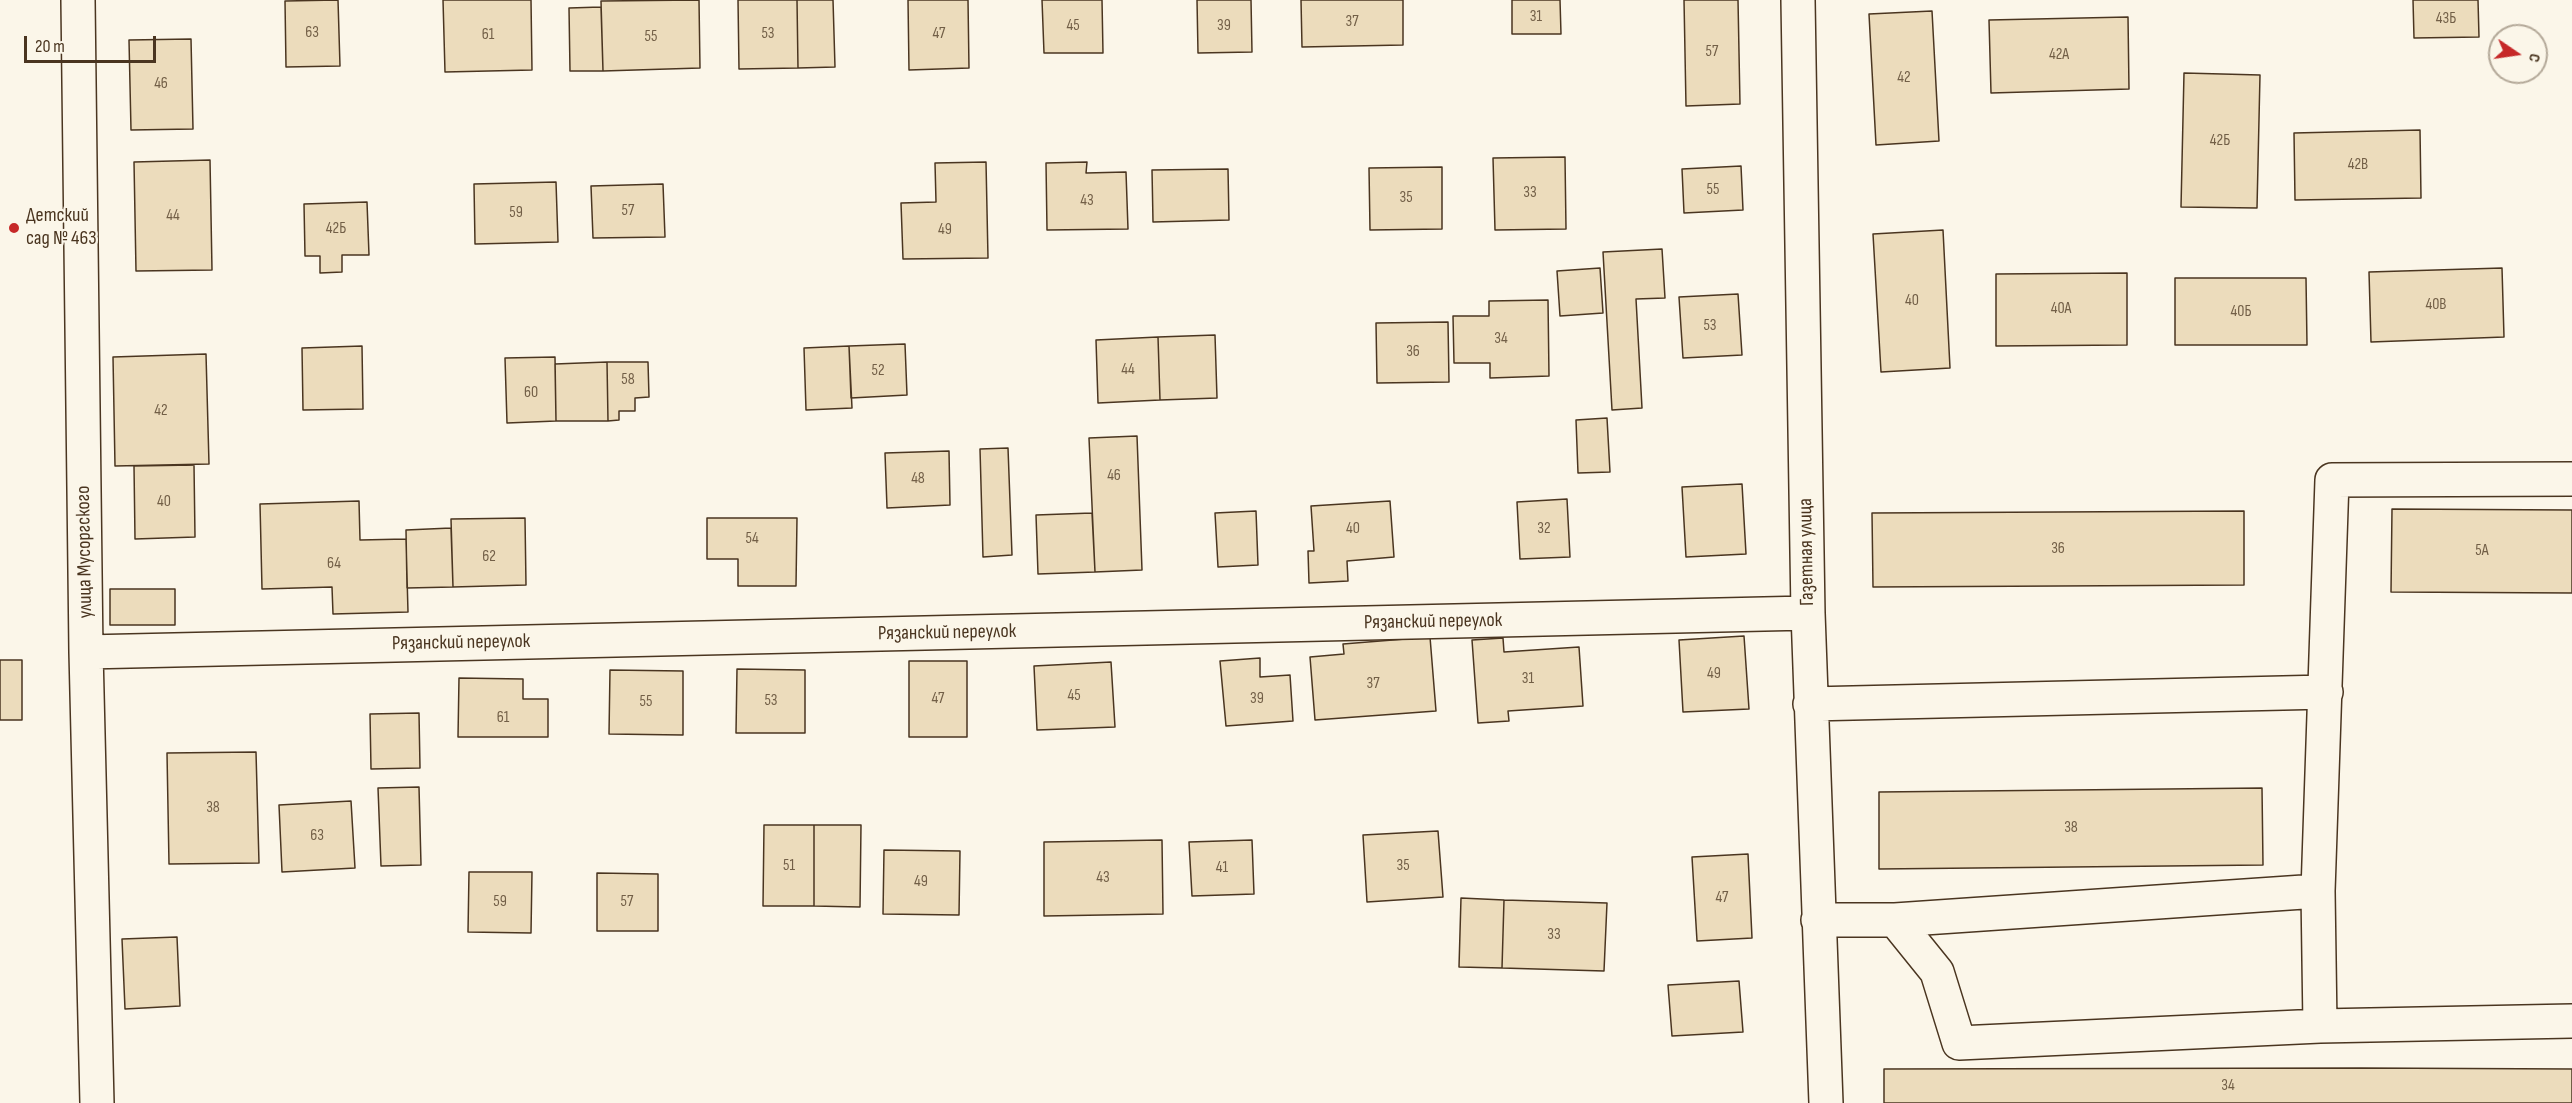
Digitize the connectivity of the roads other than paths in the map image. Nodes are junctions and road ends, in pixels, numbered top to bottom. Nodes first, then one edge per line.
1 (78, 0) edge
2 (1798, 0) edge
3 (2572, 478) edge
4 (1808, 614) junction
5 (86, 652) junction
6 (2326, 692) junction
7 (1810, 704) junction
8 (2318, 891) junction
9 (1818, 920) junction
10 (1894, 920) junction
11 (2572, 1021) edge
12 (2320, 1026) junction
13 (97, 1103) edge
14 (1826, 1103) edge

1 - 5 street, улица Мусоргского
2 - 4 street, Газетная улица
3 - 6 street
4 - 5 street, Рязанский переулок
4 - 7 street, Газетная улица
5 - 13 street, улица Мусоргского
6 - 7 street
6 - 8 street
7 - 9 street, Газетная улица
8 - 10 street
8 - 12 street
9 - 10 street
9 - 14 street, Газетная улица
10 - 12 street
11 - 12 street

